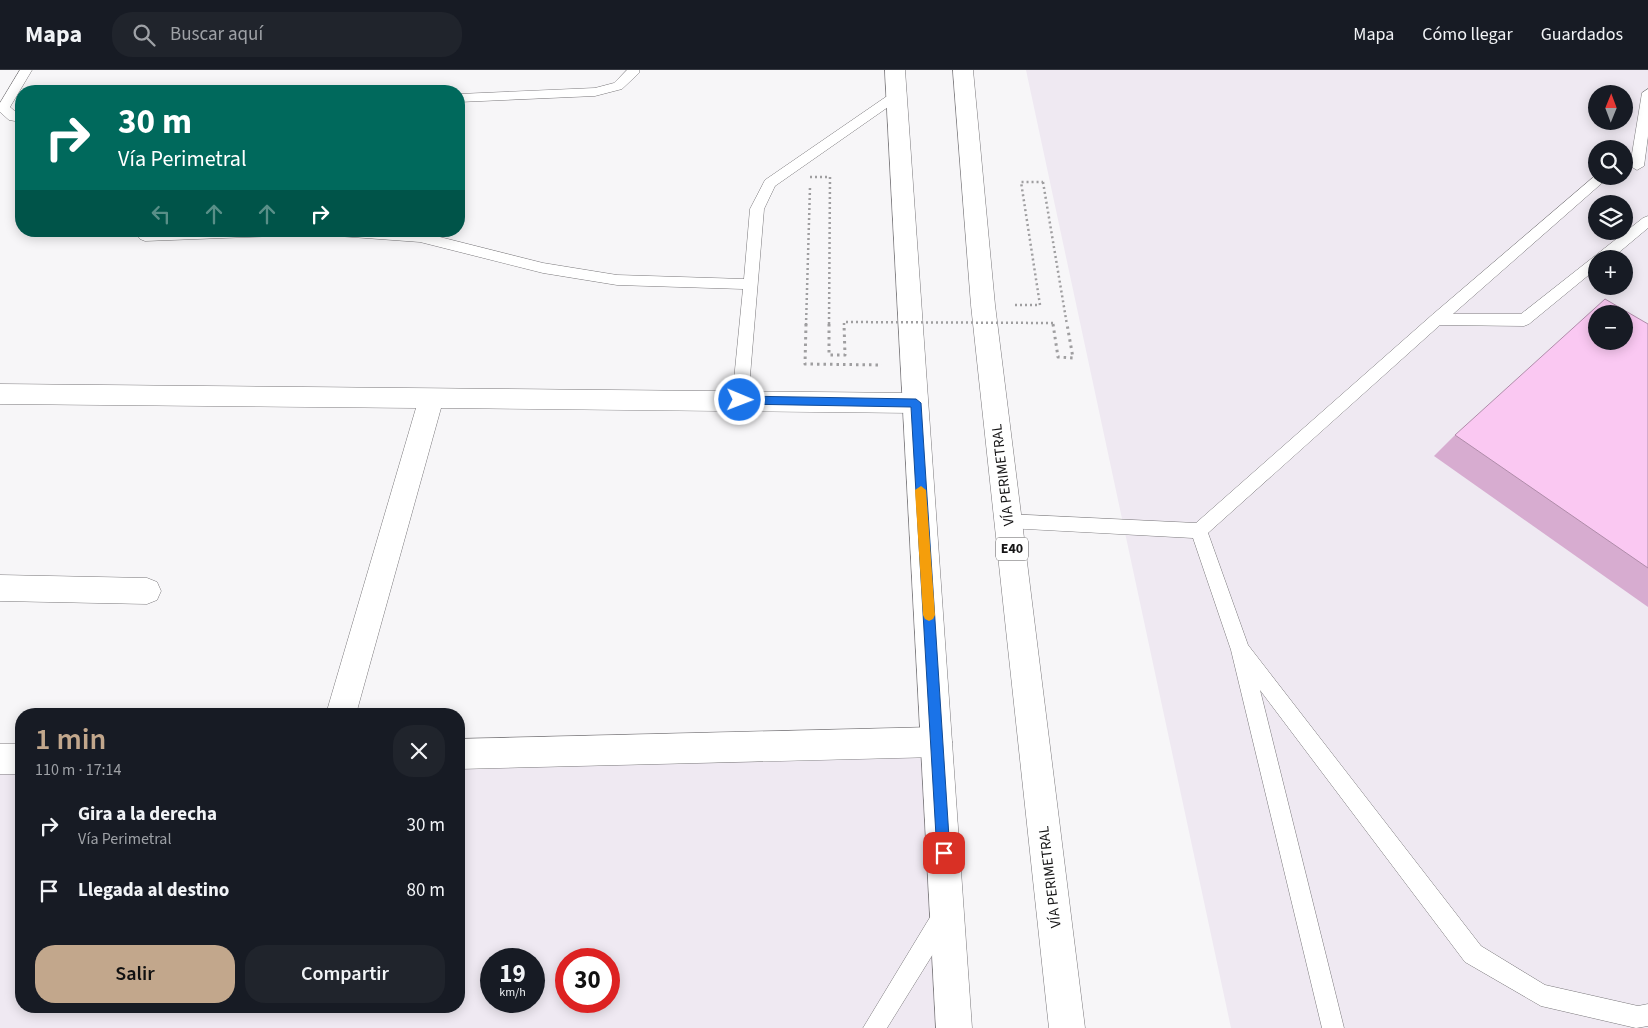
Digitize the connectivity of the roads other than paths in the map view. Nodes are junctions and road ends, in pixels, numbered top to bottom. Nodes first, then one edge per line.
1 (26, 70) edge
2 (633, 70) edge
3 (963, 70) edge
4 (896, 82) edge
5 (17, 85) edge
6 (15, 88) edge
7 (1648, 93) edge
8 (465, 98) edge
9 (15, 117) edge
10 (1633, 155) edge
11 (1633, 168) edge
12 (1648, 174) edge
13 (1593, 185) edge
14 (1648, 221) edge
15 (420, 237) edge
16 (1611, 250) edge
17 (1588, 268) edge
18 (751, 284) junction
19 (1437, 319) junction
20 (0, 394) edge
21 (431, 398) junction
22 (740, 400) junction
23 (916, 403) junction
24 (1008, 521) junction
25 (1199, 531) junction
26 (0, 588) edge
27 (147, 591) dead end
28 (1240, 650) junction
29 (343, 708) edge
30 (937, 742) junction
31 (465, 754) edge
32 (0, 759) edge
33 (15, 759) edge
34 (947, 910) junction
35 (1648, 1015) edge
36 (874, 1028) edge
37 (954, 1028) edge
38 (1067, 1028) edge
39 (1333, 1028) edge

1 - 5 lane
2 - 8 lane
3 - 24 main road, VÍA PERIMETRAL / E40
4 - 18 lane
4 - 23 main road
6 - 9 lane
7 - 10 lane
11 - 12 lane
13 - 19 lane
14 - 16 lane
15 - 18 lane
17 - 19 lane
18 - 22 lane
19 - 25 lane
20 - 21 main road
21 - 22 main road
21 - 29 main road
22 - 23 main road
23 - 30 main road
24 - 25 lane
24 - 38 main road, VÍA PERIMETRAL / E40
25 - 28 lane
26 - 27 main road
28 - 35 lane
28 - 39 lane
30 - 31 main road
30 - 34 main road
32 - 33 main road
34 - 36 lane
34 - 37 main road

